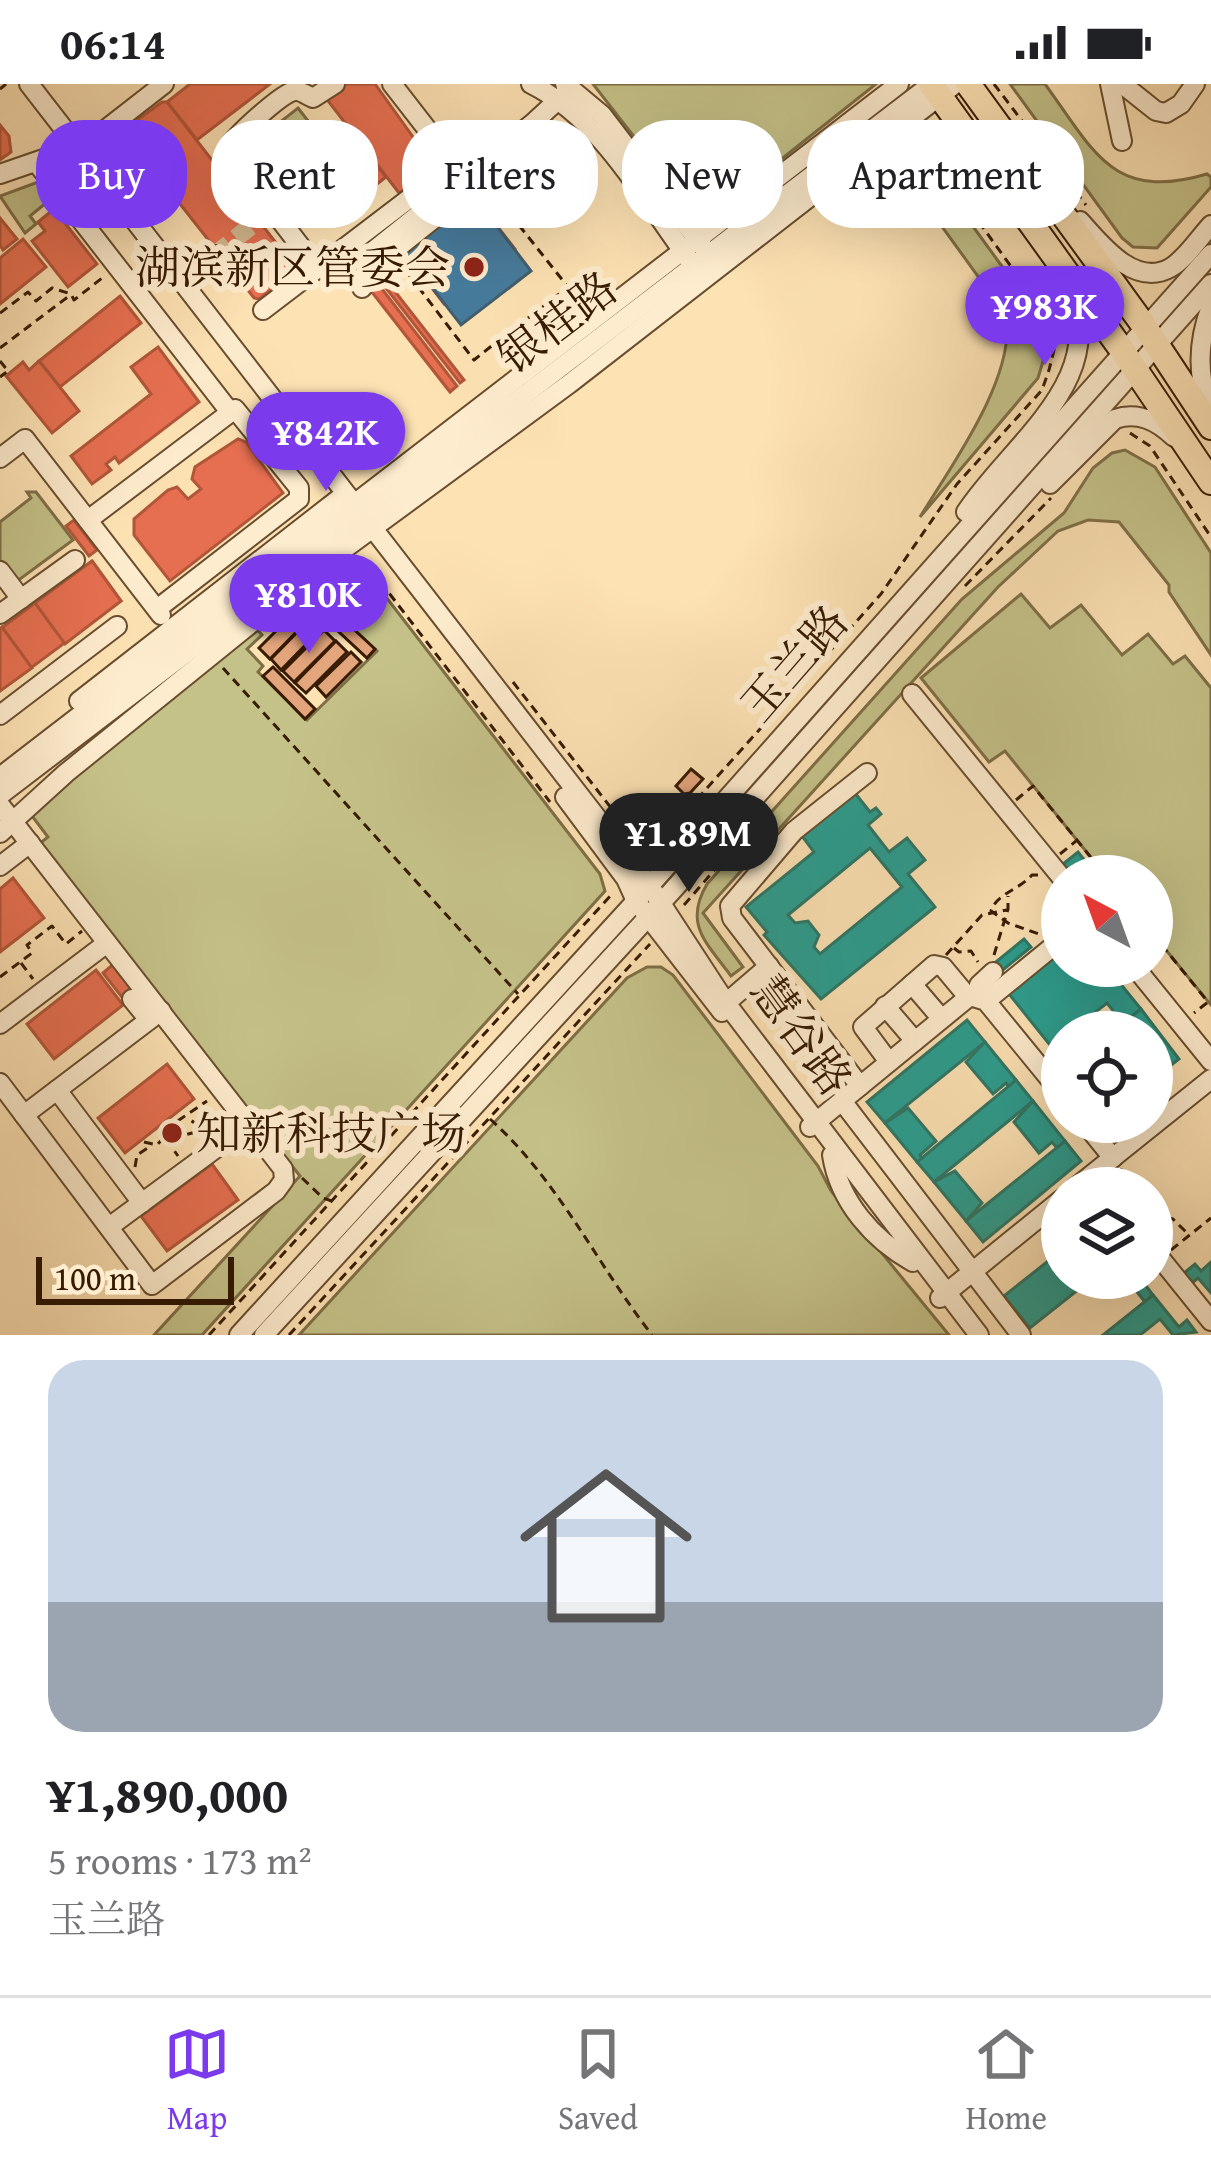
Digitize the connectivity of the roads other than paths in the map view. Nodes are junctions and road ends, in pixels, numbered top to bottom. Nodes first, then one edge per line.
1 (29, 84) edge
2 (164, 84) edge
3 (335, 84) edge
4 (392, 84) edge
5 (531, 84) edge
6 (899, 84) edge
7 (968, 84) edge
8 (1110, 84) edge
9 (1122, 84) edge
10 (1195, 84) edge
11 (938, 86) edge
12 (565, 95) edge
13 (57, 120) edge
14 (116, 120) edge
15 (960, 120) edge
16 (994, 120) edge
17 (1122, 141) dead end
18 (36, 162) edge
19 (0, 174) edge
20 (1211, 225) edge
21 (1084, 226) edge
22 (87, 228) edge
23 (140, 228) edge
24 (1029, 228) edge
25 (1034, 228) edge
26 (1073, 228) edge
27 (160, 254) junction
28 (697, 254) junction
29 (1211, 254) edge
30 (215, 255) tunnel mouth
31 (379, 257) junction
32 (318, 268) junction
33 (122, 273) junction
34 (181, 281) junction
35 (1211, 284) edge
36 (362, 288) dead end
37 (1211, 306) edge
38 (263, 310) dead end
39 (1151, 336) junction
40 (1129, 360) junction
41 (278, 406) junction
42 (230, 412) junction
43 (1211, 415) edge
44 (1211, 427) edge
45 (250, 428) junction
46 (0, 458) edge
47 (1211, 482) edge
48 (358, 516) junction
49 (88, 520) junction
50 (75, 560) dead end
51 (934, 563) junction
52 (0, 571) edge
53 (957, 583) junction
54 (21, 599) junction
55 (157, 609) junction
56 (0, 614) edge
57 (117, 626) dead end
58 (176, 634) junction
59 (63, 667) junction
60 (911, 694) dead end
61 (85, 696) junction
62 (0, 715) edge
63 (0, 762) edge
64 (867, 773) dead end
65 (0, 777) edge
66 (0, 795) edge
67 (0, 805) edge
68 (7, 828) edge
69 (30, 843) junction
70 (1041, 858) edge
71 (0, 866) edge
72 (655, 910) junction
73 (107, 943) junction
74 (1041, 954) edge
75 (769, 966) junction
76 (993, 972) dead end
77 (912, 984) junction
78 (1151, 987) edge
79 (977, 998) junction
80 (132, 999) dead end
81 (726, 1003) junction
82 (885, 1006) junction
83 (155, 1016) junction
84 (941, 1018) junction
85 (0, 1024) edge
86 (915, 1041) junction
87 (1211, 1061) edge
88 (889, 1062) junction
89 (1041, 1070) edge
90 (1211, 1079) edge
91 (0, 1083) edge
92 (860, 1086) junction
93 (57, 1090) junction
94 (842, 1101) junction
95 (24, 1115) junction
96 (249, 1124) junction
97 (813, 1124) junction
98 (1101, 1143) edge
99 (1113, 1158) junction
100 (1107, 1167) edge
101 (142, 1203) junction
102 (1041, 1215) edge
103 (109, 1227) junction
104 (972, 1271) junction
105 (1173, 1274) edge
106 (943, 1295) junction
107 (1211, 1321) edge
108 (239, 1335) edge
109 (264, 1335) edge
110 (968, 1335) edge
111 (980, 1335) edge
112 (1021, 1335) edge

1 - 13 street, 慧谷路
2 - 14 street
3 - 32 street
4 - 32 street
5 - 12 street
6 - 28 street, 银桂路
7 - 16 main road
8 - 17 street
9 - 10 street
11 - 15 main road
11 - 28 street, 银桂路
11 - 48 street
12 - 28 street
12 - 31 street
12 - 31 street
18 - 19 street
20 - 21 street
22 - 33 street
23 - 27 street, 慧谷路
24 - 51 street
25 - 40 main road
26 - 39 main road
27 - 33 street
27 - 34 street, 慧谷路
28 - 48 street, 银桂路
28 - 48 street, 银桂路
29 - 39 street, 玉兰路
30 - 34 street
31 - 36 street
32 - 38 street
33 - 42 street
34 - 41 street, 慧谷路
35 - 39 street, 玉兰路
37 - 43 street
39 - 40 street, 玉兰路
39 - 44 main road
40 - 47 main road
40 - 51 street, 玉兰路
40 - 53 street, 玉兰路
41 - 45 street
41 - 48 street, 慧谷路
42 - 45 street
42 - 49 street
45 - 55 street
46 - 49 street
47 - 53 street
48 - 58 street
48 - 66 street, 银桂路
48 - 68 street
48 - 72 street, 慧谷路
49 - 55 street
50 - 54 street
51 - 72 street, 玉兰路
52 - 54 street
53 - 72 street, 玉兰路
54 - 56 street
55 - 58 street
57 - 59 street
58 - 61 street
58 - 65 street
59 - 61 street
59 - 62 street
60 - 70 street
61 - 63 street
64 - 75 street
67 - 68 street
68 - 69 street
69 - 71 street
69 - 73 street
72 - 81 street, 慧谷路
72 - 97 street, 慧谷路
72 - 108 street, 玉兰路
72 - 109 street, 玉兰路
73 - 83 street
73 - 85 street
74 - 79 street
75 - 81 street
75 - 92 street
76 - 79 street
77 - 79 street
77 - 82 street
77 - 84 street
78 - 87 street
79 - 84 street
79 - 89 street
80 - 83 street
81 - 97 street, 慧谷路
82 - 86 street
82 - 88 street
83 - 93 street
83 - 96 street
84 - 86 street
86 - 88 street
88 - 92 street
90 - 99 street
91 - 95 street
92 - 94 street
93 - 95 street
93 - 101 street
94 - 97 street
94 - 104 street
95 - 103 street
96 - 101 street
96 - 103 street
97 - 106 street, 慧谷路
97 - 106 street, 慧谷路
98 - 99 street
99 - 100 street
101 - 103 street
102 - 104 street
104 - 106 street
104 - 112 street
105 - 107 street
106 - 110 street, 慧谷路
106 - 111 street, 慧谷路

